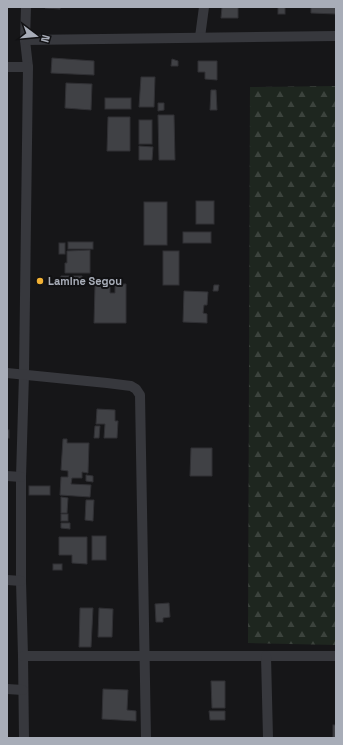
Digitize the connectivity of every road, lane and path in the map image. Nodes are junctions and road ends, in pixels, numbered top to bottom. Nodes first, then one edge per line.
1 (26, 7) edge
2 (204, 7) edge
3 (336, 36) edge
4 (200, 37) junction
5 (25, 40) junction
6 (7, 67) edge
7 (28, 67) junction
8 (7, 373) edge
9 (24, 374) junction
10 (7, 476) edge
11 (21, 476) junction
12 (7, 580) edge
13 (22, 581) junction
14 (23, 656) junction
15 (145, 656) junction
16 (266, 656) junction
17 (336, 656) edge
18 (7, 689) edge
19 (23, 690) junction
20 (24, 738) edge
21 (146, 738) edge
22 (268, 738) edge

1 - 5 street
2 - 4 street
3 - 4 street
4 - 5 street
5 - 7 street
6 - 7 street
7 - 9 street
8 - 9 street
9 - 11 street
9 - 15 street
10 - 11 street
11 - 13 street
12 - 13 street
13 - 14 street
14 - 15 street
14 - 19 street
15 - 16 street
15 - 21 street
16 - 17 street
16 - 22 street
18 - 19 street
19 - 20 street

